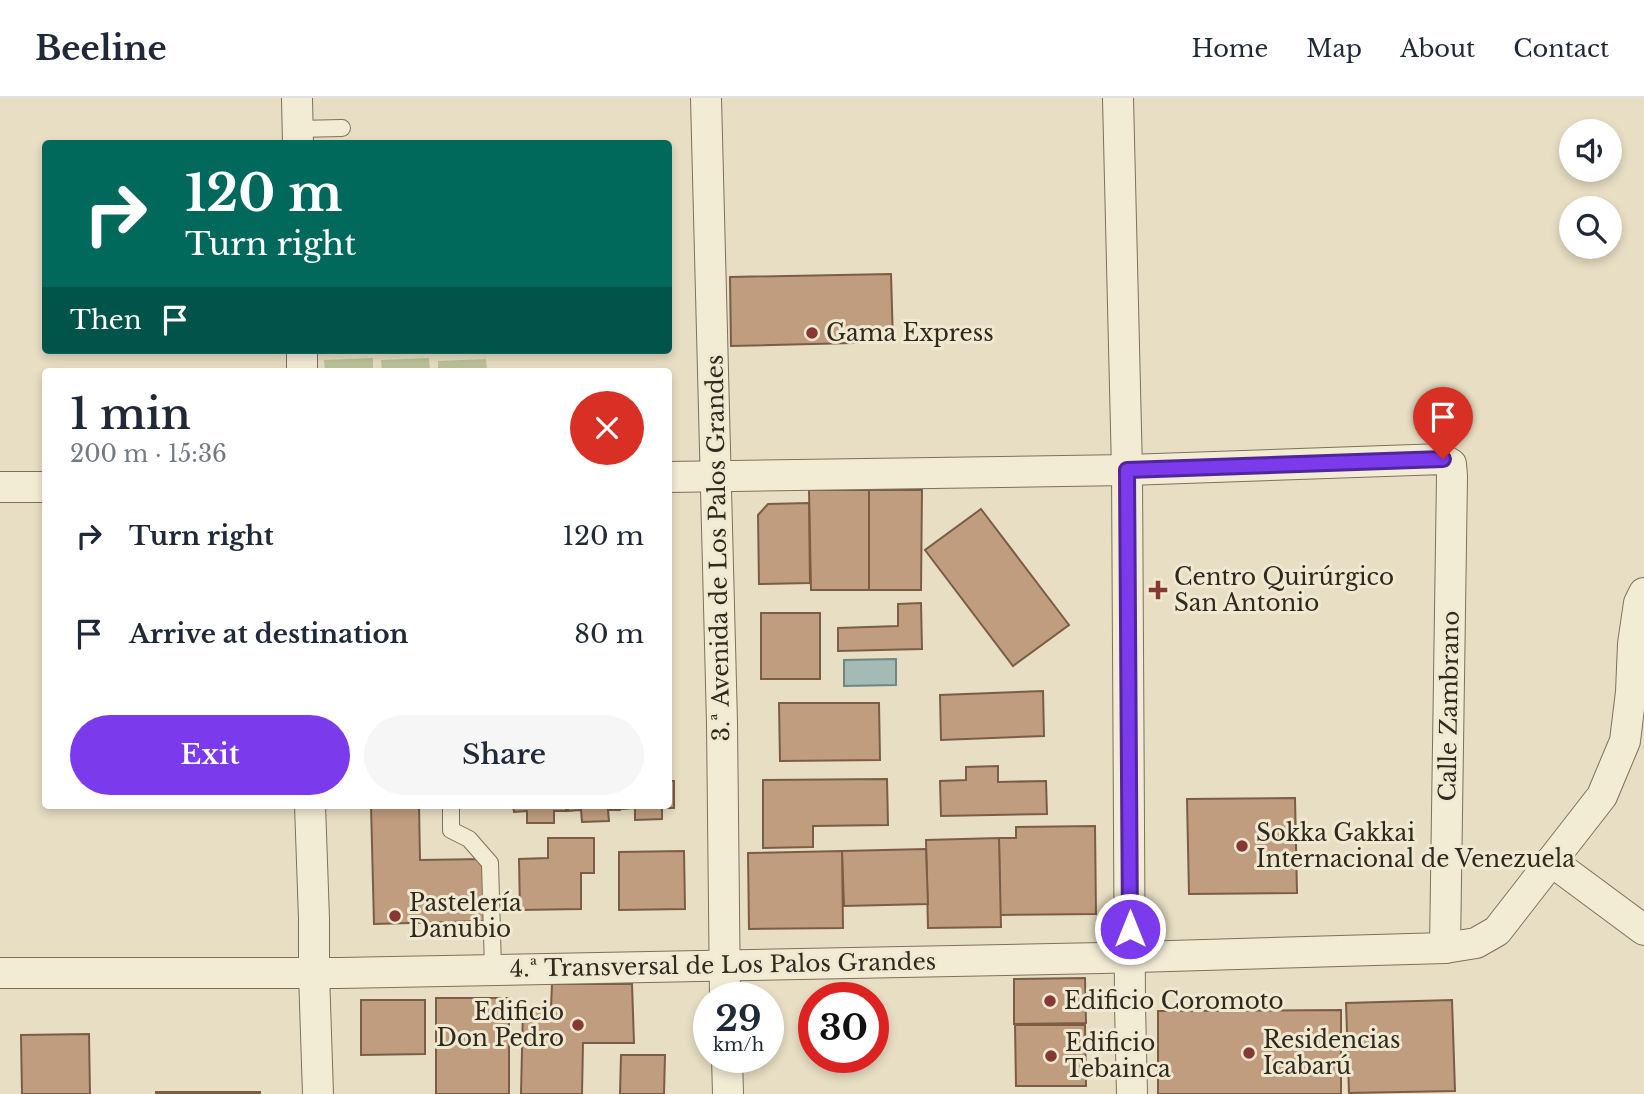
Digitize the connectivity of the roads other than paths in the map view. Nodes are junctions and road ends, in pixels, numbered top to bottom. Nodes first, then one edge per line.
1 (297, 98) edge
2 (706, 98) edge
3 (1118, 98) edge
4 (342, 128) dead end
5 (298, 136) edge
6 (1127, 470) junction
7 (672, 477) edge
8 (716, 477) junction
9 (0, 487) edge
10 (42, 487) edge
11 (1644, 593) edge
12 (310, 809) edge
13 (452, 809) edge
14 (1551, 861) junction
15 (1644, 930) edge
16 (1446, 948) junction
17 (1130, 957) junction
18 (725, 965) junction
19 (493, 970) junction
20 (0, 973) edge
21 (313, 973) junction
22 (726, 982) edge
23 (727, 1073) edge
24 (318, 1094) edge
25 (728, 1094) edge
26 (1132, 1094) edge

1 - 5 street
2 - 8 street, 3.ª Avenida de Los Palos Grandes
3 - 6 street
4 - 5 lane
6 - 8 street
6 - 16 street, Calle Zambrano
6 - 17 street
7 - 8 street
8 - 18 street, 3.ª Avenida de Los Palos Grandes
9 - 10 street
11 - 14 street, 4.ª Transversal de Los Palos Grandes
12 - 21 street
13 - 19 lane
14 - 15 street
14 - 16 street, 4.ª Transversal de Los Palos Grandes
16 - 17 street, 4.ª Transversal de Los Palos Grandes
17 - 18 street, 4.ª Transversal de Los Palos Grandes
17 - 26 street
18 - 19 street, 4.ª Transversal de Los Palos Grandes
18 - 22 street, 3.ª Avenida de Los Palos Grandes
19 - 21 street, 4.ª Transversal de Los Palos Grandes
20 - 21 street, 4.ª Transversal de Los Palos Grandes
21 - 24 street
23 - 25 street

